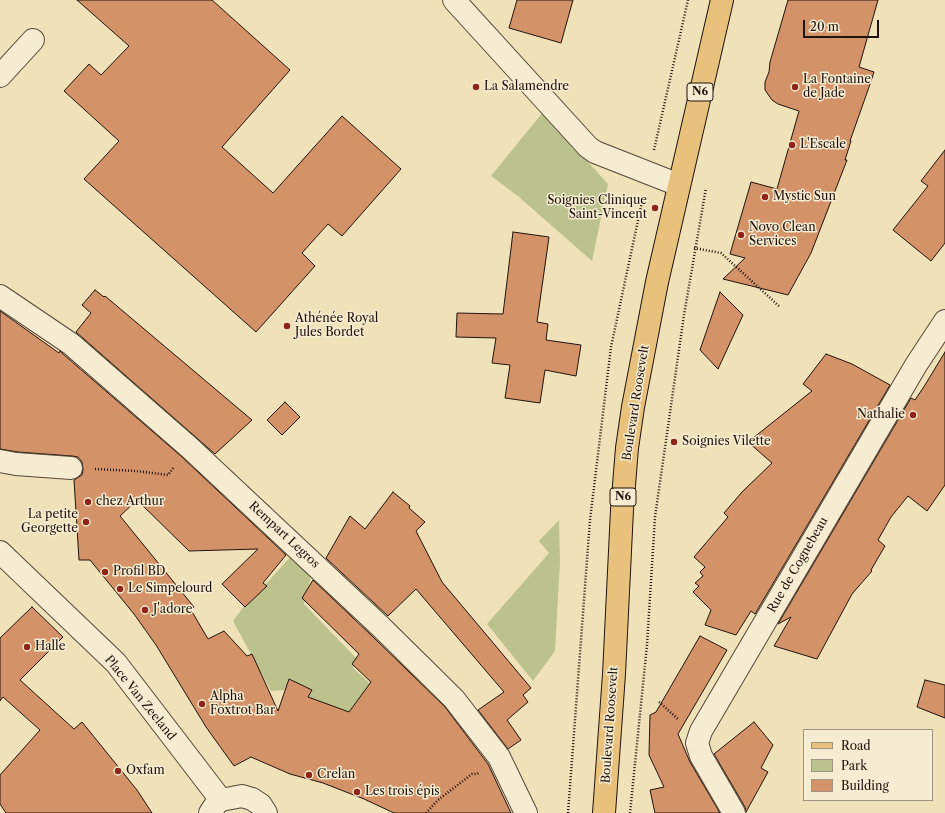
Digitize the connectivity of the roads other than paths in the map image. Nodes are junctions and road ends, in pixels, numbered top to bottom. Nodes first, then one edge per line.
1 (454, 0) edge
2 (722, 0) edge
3 (33, 40) dead end
4 (0, 76) edge
5 (679, 185) junction
6 (0, 296) edge
7 (945, 321) edge
8 (0, 460) edge
9 (72, 468) road end
10 (0, 552) edge
11 (215, 807) edge
12 (266, 813) edge
13 (526, 813) edge
14 (604, 813) edge
15 (734, 813) edge

1 - 5 street
2 - 5 main road, Boulevard Roosevelt / N6
3 - 4 street
5 - 14 main road, Boulevard Roosevelt / N6
6 - 13 street, Rempart Legros
7 - 15 street, Rue de Cognebeau
8 - 9 street
10 - 11 street, Place Van Zeeland
11 - 12 street

